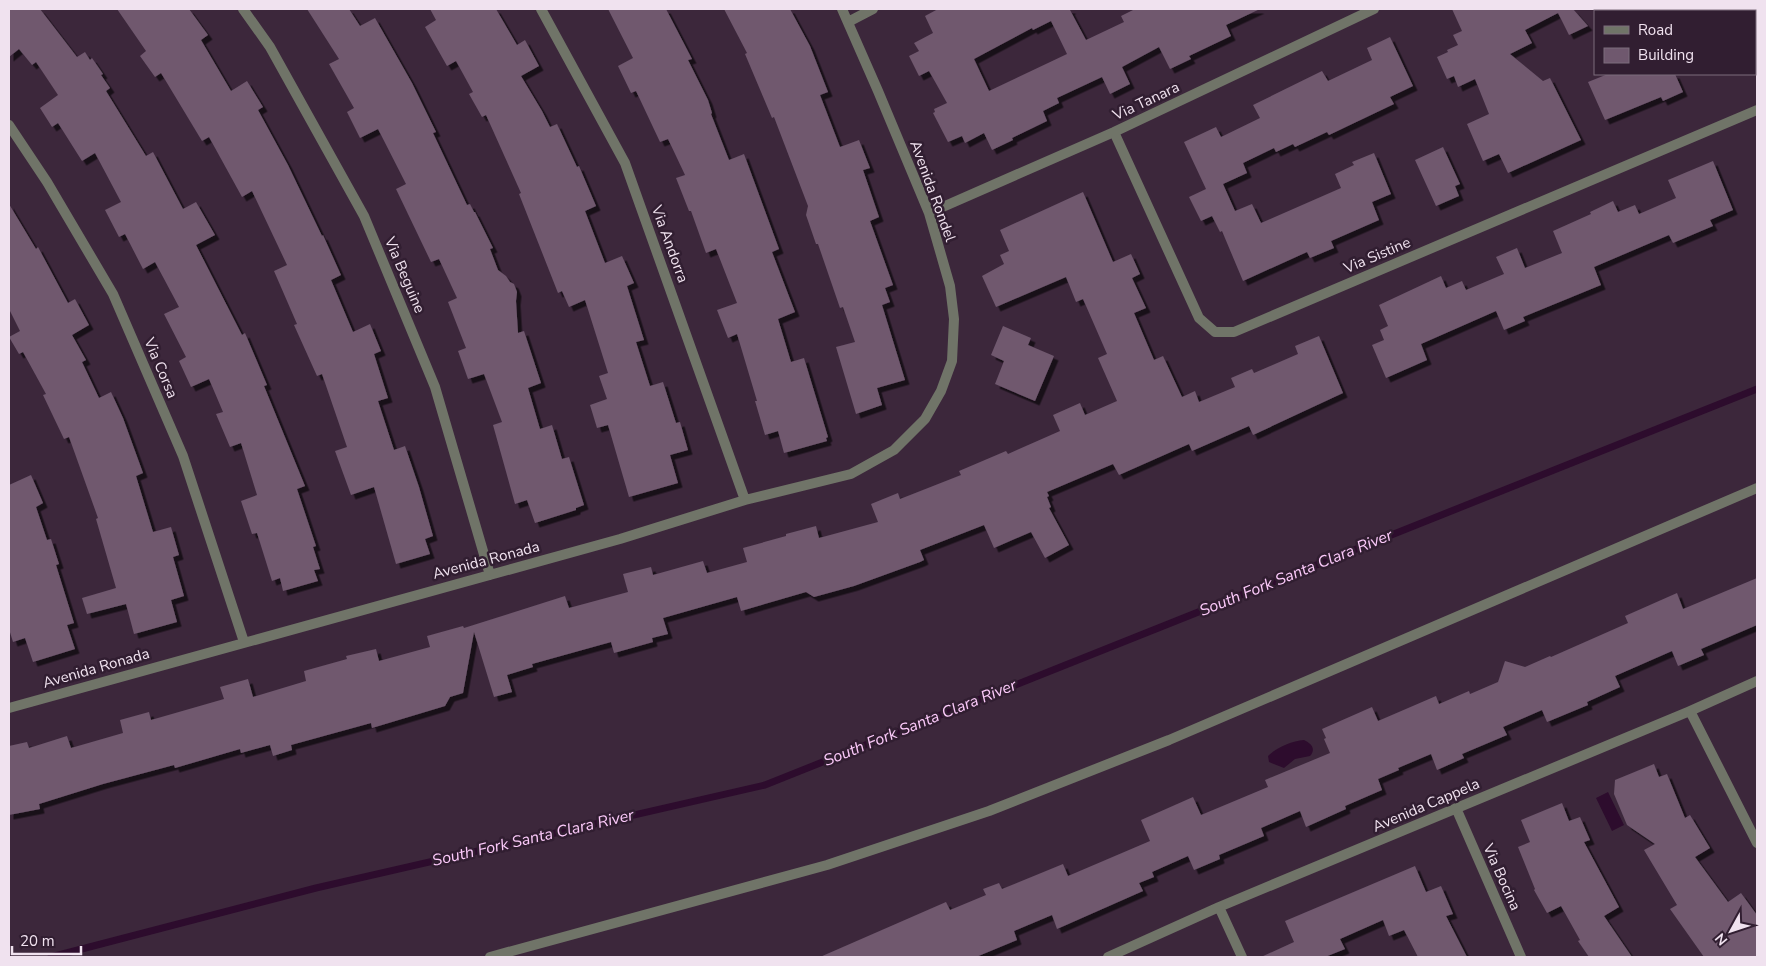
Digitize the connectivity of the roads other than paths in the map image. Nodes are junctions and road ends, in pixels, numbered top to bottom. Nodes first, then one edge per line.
1 (243, 9) edge
2 (541, 9) edge
3 (842, 9) edge
4 (873, 9) edge
5 (1374, 9) edge
6 (848, 22) junction
7 (1757, 110) edge
8 (9, 125) edge
9 (1114, 132) junction
10 (929, 214) junction
11 (941, 391) joint
12 (1757, 488) edge
13 (745, 500) junction
14 (490, 575) junction
15 (244, 642) junction
16 (1757, 681) edge
17 (9, 708) edge
18 (1690, 711) junction
19 (1456, 808) junction
20 (1757, 843) edge
21 (1219, 907) junction
22 (490, 957) edge
23 (1108, 957) edge
24 (1242, 957) edge
25 (1521, 957) edge

1 - 14 street, Via Beguine
2 - 13 street, Via Andorra
3 - 6 street, Avenida Rondel
4 - 6 street
5 - 9 street, Via Tanara
6 - 10 street, Avenida Rondel
7 - 9 street, Via Sistine
8 - 15 street, Via Corsa
9 - 10 street, Via Tanara
10 - 11 street, Avenida Rondel
11 - 13 street, Avenida Ronada
12 - 22 street
13 - 14 street, Avenida Ronada
14 - 15 street, Avenida Ronada
15 - 17 street, Avenida Ronada
16 - 18 street, Avenida Cappela
18 - 19 street, Avenida Cappela
18 - 20 street
19 - 21 street, Avenida Cappela
19 - 25 street, Via Bocina
21 - 23 street, Avenida Cappela
21 - 24 street

